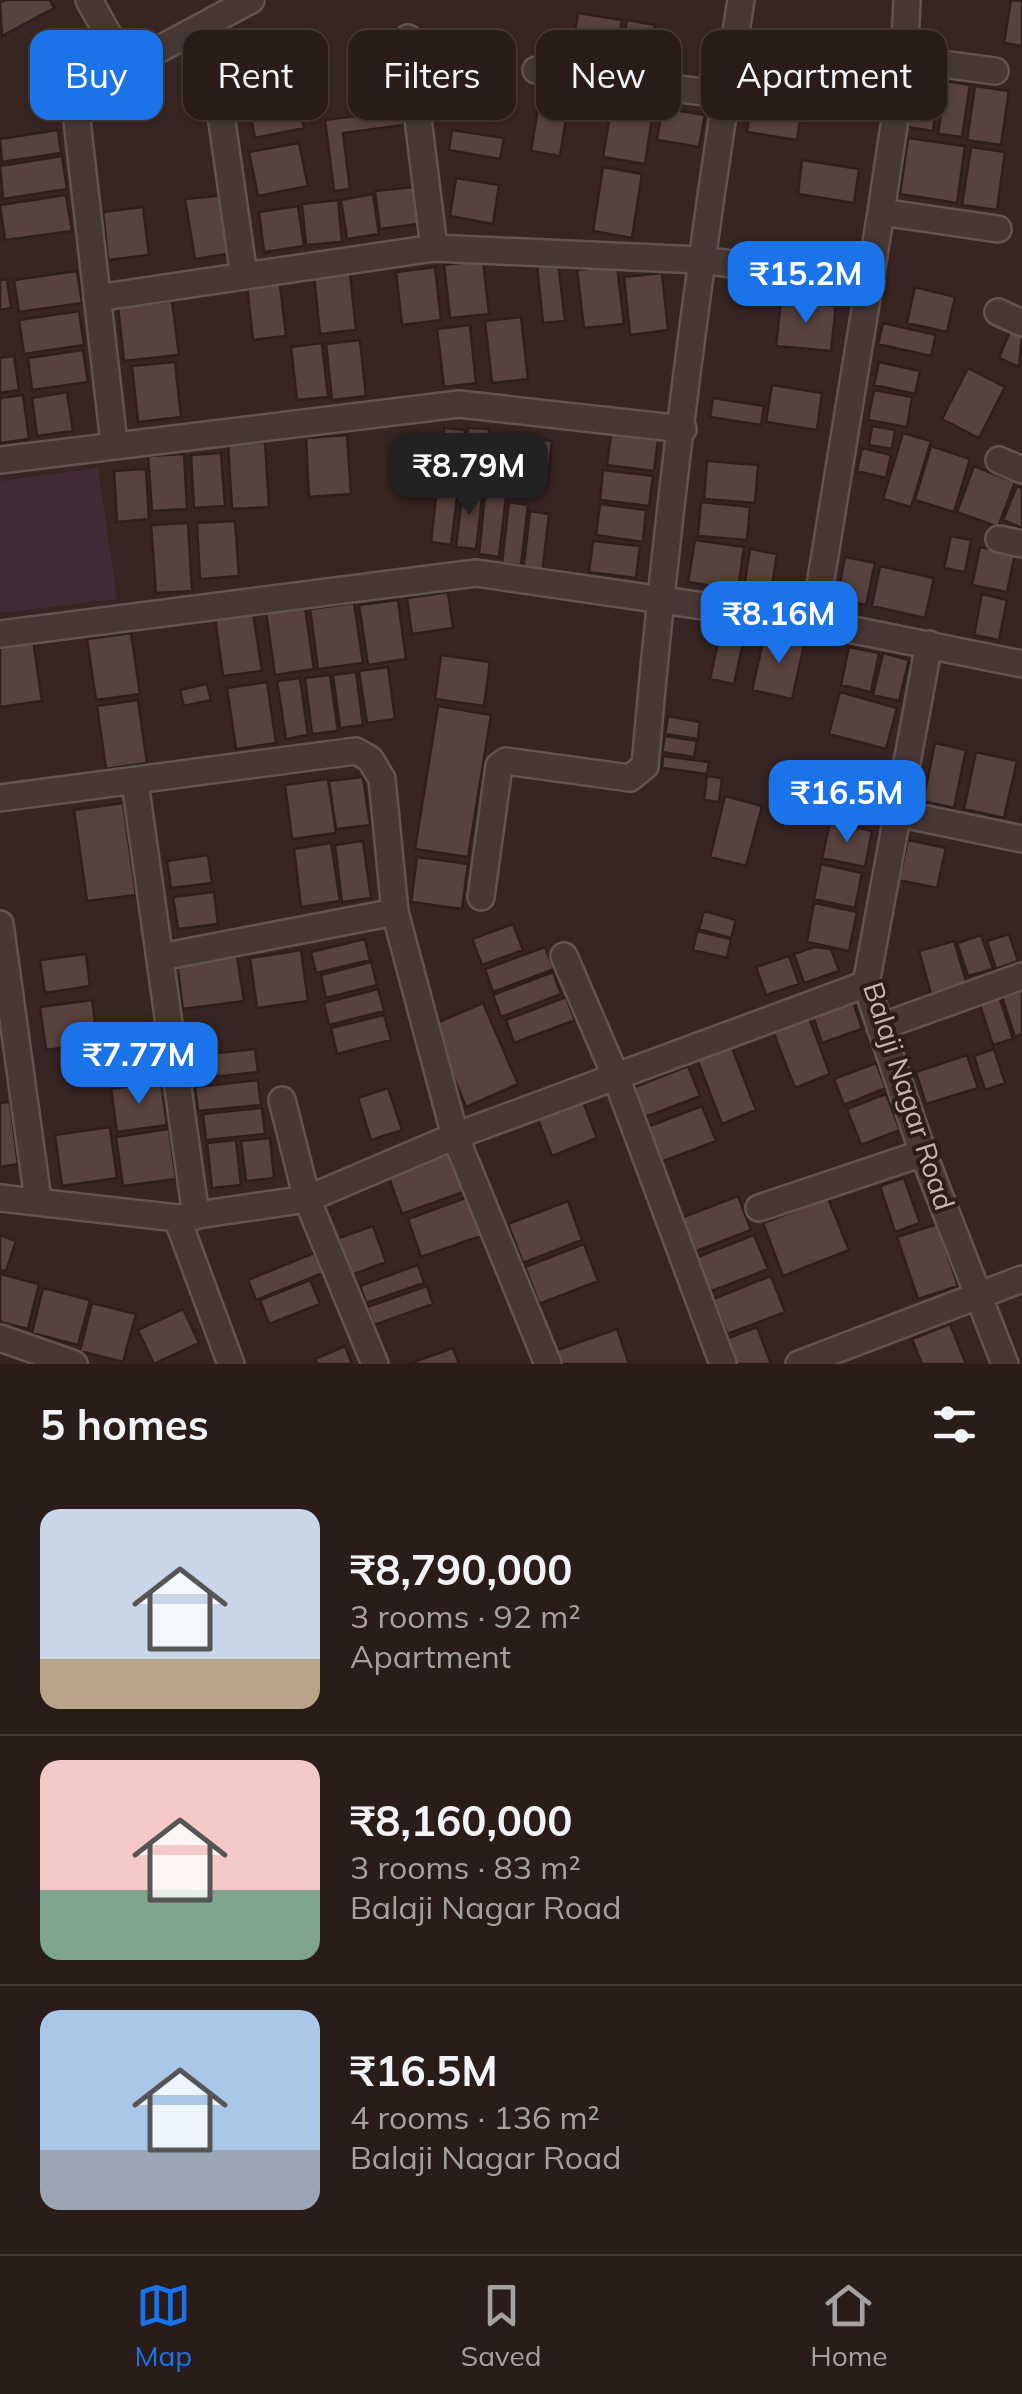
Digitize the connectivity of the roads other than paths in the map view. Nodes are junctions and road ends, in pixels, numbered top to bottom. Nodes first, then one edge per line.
1 (90, 0) edge
2 (251, 0) edge
3 (741, 0) edge
4 (906, 0) edge
5 (208, 24) junction
6 (106, 30) edge
7 (736, 30) edge
8 (905, 30) edge
9 (163, 48) edge
10 (947, 65) edge
11 (995, 71) dead end
12 (77, 120) edge
13 (418, 120) edge
14 (722, 120) edge
15 (895, 120) edge
16 (881, 212) junction
17 (998, 229) dead end
18 (434, 248) junction
19 (700, 260) junction
20 (244, 276) junction
21 (871, 282) junction
22 (96, 298) junction
23 (998, 312) dead end
24 (1022, 323) edge
25 (683, 430) junction
26 (114, 443) junction
27 (0, 460) edge
28 (660, 598) junction
29 (814, 622) junction
30 (0, 634) edge
31 (929, 644) junction
32 (1022, 664) edge
33 (136, 782) junction
34 (806, 794) dead end
35 (0, 798) edge
36 (896, 812) junction
37 (1022, 839) edge
38 (481, 897) dead end
39 (396, 912) junction
40 (0, 924) edge
41 (564, 956) dead end
42 (161, 957) junction
43 (3, 973) edge
44 (1022, 976) edge
45 (866, 984) junction
46 (880, 1027) junction
47 (616, 1077) junction
48 (282, 1100) dead end
49 (455, 1136) junction
50 (923, 1153) junction
51 (0, 1198) edge
52 (307, 1199) junction
53 (38, 1200) junction
54 (758, 1208) dead end
55 (187, 1217) junction
56 (1022, 1279) edge
57 (978, 1296) junction
58 (0, 1338) edge
59 (855, 1354) edge
60 (228, 1363) edge
61 (74, 1364) edge
62 (375, 1364) edge
63 (548, 1364) edge
64 (723, 1364) edge
65 (799, 1364) edge
66 (1004, 1364) edge

1 - 6 street
2 - 5 street
3 - 7 street
4 - 8 street
5 - 9 street
5 - 20 street
10 - 11 street
12 - 22 street
13 - 18 street
14 - 19 street
15 - 16 street
16 - 17 street
16 - 21 street
18 - 19 street
18 - 20 street
19 - 21 street
19 - 25 street
20 - 22 street
21 - 29 street
22 - 26 street
23 - 24 street
25 - 26 street
25 - 28 street
26 - 27 street
28 - 29 street
28 - 30 street
28 - 38 street
29 - 31 street
31 - 32 street
31 - 36 street, Balaji Nagar Road
33 - 35 street
33 - 39 street
33 - 42 street
34 - 36 street
36 - 37 street
36 - 45 street, Balaji Nagar Road
39 - 42 street
39 - 49 street
40 - 43 street
41 - 47 street
42 - 55 street
43 - 53 street
44 - 46 street
45 - 46 street, Balaji Nagar Road
45 - 47 street
46 - 50 street, Balaji Nagar Road
47 - 49 street
47 - 64 street
48 - 52 street
49 - 52 street
49 - 63 street
50 - 54 street
50 - 57 street, Balaji Nagar Road
51 - 53 street
52 - 55 street
52 - 62 street
53 - 55 street
55 - 60 street
56 - 57 street
57 - 59 street
57 - 66 street, Balaji Nagar Road
58 - 61 street
59 - 65 street

